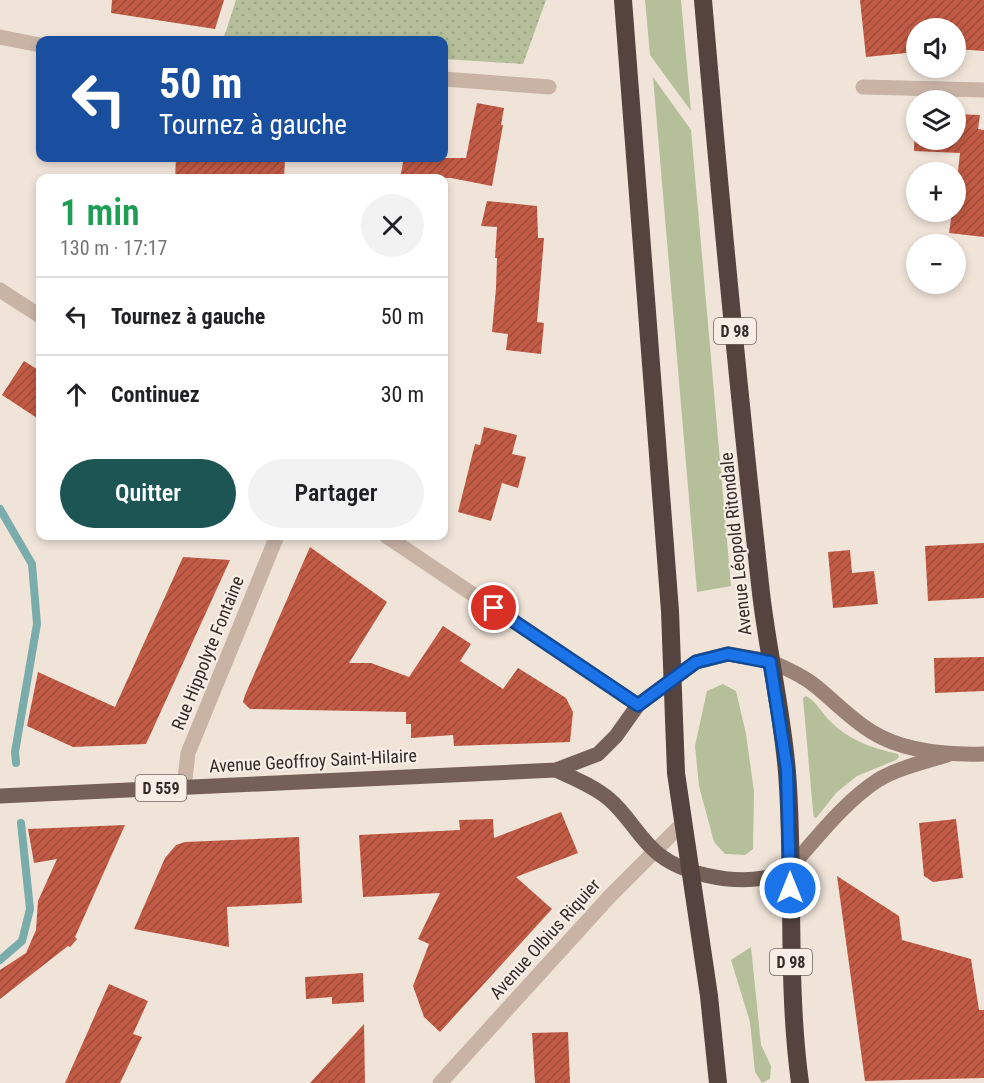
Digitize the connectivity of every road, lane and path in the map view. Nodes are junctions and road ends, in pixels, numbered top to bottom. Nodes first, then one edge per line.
1 (622, 0) edge
2 (703, 0) edge
3 (0, 37) edge
4 (36, 44) edge
5 (448, 78) edge
6 (549, 87) dead end
7 (863, 87) dead end
8 (984, 90) edge
9 (0, 290) edge
10 (36, 313) edge
11 (275, 540) edge
12 (392, 540) edge
13 (770, 662) junction
14 (672, 678) junction
15 (638, 705) junction
16 (950, 754) junction
17 (984, 754) edge
18 (556, 770) junction
19 (184, 787) junction
20 (0, 796) edge
21 (682, 824) junction
22 (655, 851) junction
23 (789, 868) junction
24 (690, 871) junction
25 (440, 1083) edge
26 (718, 1083) edge
27 (800, 1083) edge

1 - 14 highway
2 - 13 highway, Avenue Léopold Ritondale / D 98
3 - 4 street
5 - 6 street
7 - 8 street
9 - 10 street
11 - 19 street, Rue Hippolyte Fontaine
12 - 15 street
13 - 14 main road, D 559
13 - 16 main road
13 - 23 highway, Avenue Léopold Ritondale / D 98
14 - 15 main road, Avenue Geoffroy Saint-Hilaire / D 559
14 - 21 highway
15 - 18 main road, Avenue Geoffroy Saint-Hilaire / D 559
16 - 17 main road
16 - 23 main road
18 - 19 main road, Avenue Geoffroy Saint-Hilaire / D 559
18 - 22 main road
19 - 20 main road, Avenue Geoffroy Saint-Hilaire / D 559
21 - 22 street, Avenue Olbius Riquier
21 - 24 highway
22 - 24 main road
22 - 25 street, Avenue Olbius Riquier
23 - 24 main road
23 - 27 highway, Avenue Léopold Ritondale / D 98
24 - 26 highway

